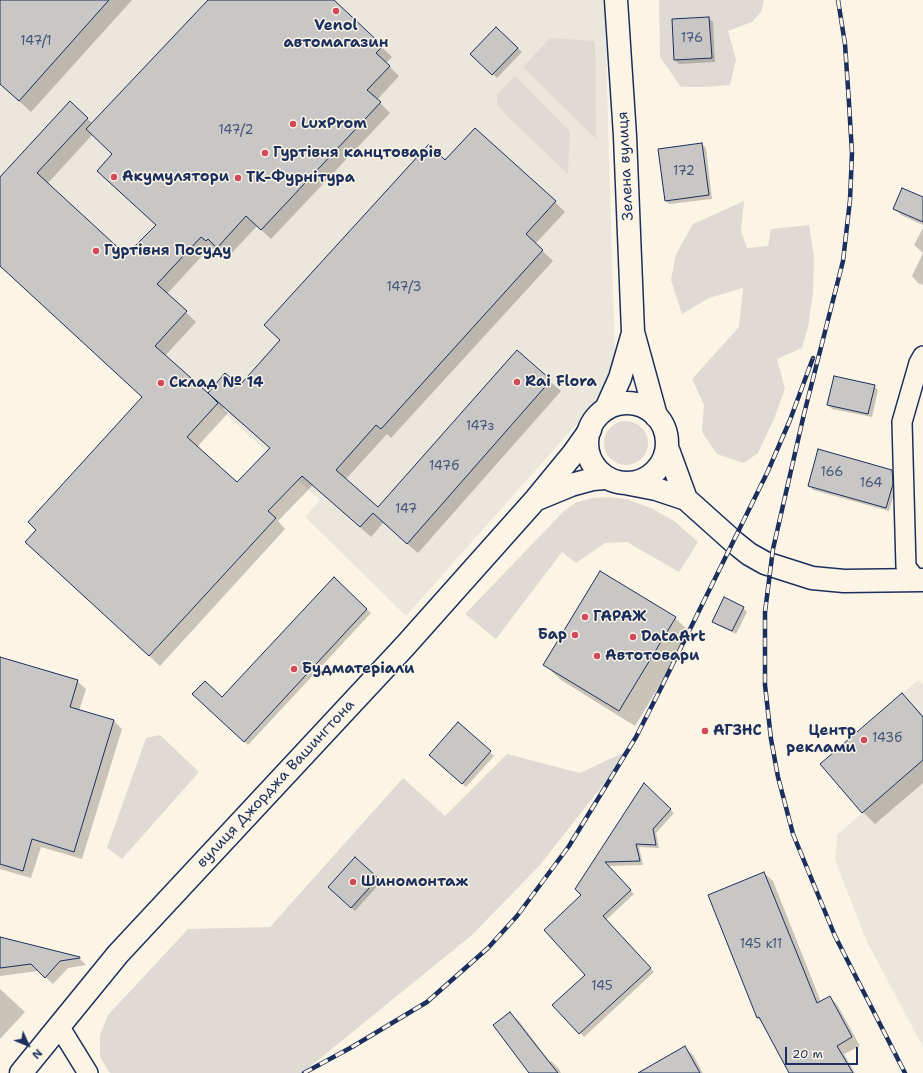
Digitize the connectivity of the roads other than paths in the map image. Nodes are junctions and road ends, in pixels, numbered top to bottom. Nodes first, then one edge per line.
1 (616, 0) edge
2 (633, 332) junction
3 (923, 356) edge
4 (606, 409) junction
5 (656, 416) junction
6 (590, 430) junction
7 (667, 447) junction
8 (615, 481) junction
9 (536, 499) junction
10 (686, 499) junction
11 (920, 581) edge
12 (59, 1026) junction
13 (21, 1073) edge
14 (88, 1073) edge

1 - 2 main road, Зелена вулиця
2 - 4 main road, Зелена вулиця
2 - 5 main road, Зелена вулиця
3 - 11 street
4 - 5 main road
4 - 6 main road
5 - 7 main road
6 - 8 main road
6 - 9 main road, вулиця Джорджа Вашингтона
7 - 8 main road
7 - 10 main road
8 - 9 main road, вулиця Джорджа Вашингтона
8 - 10 main road
9 - 12 main road, вулиця Джорджа Вашингтона
10 - 11 main road
12 - 13 main road, вулиця Джорджа Вашингтона
12 - 14 street

